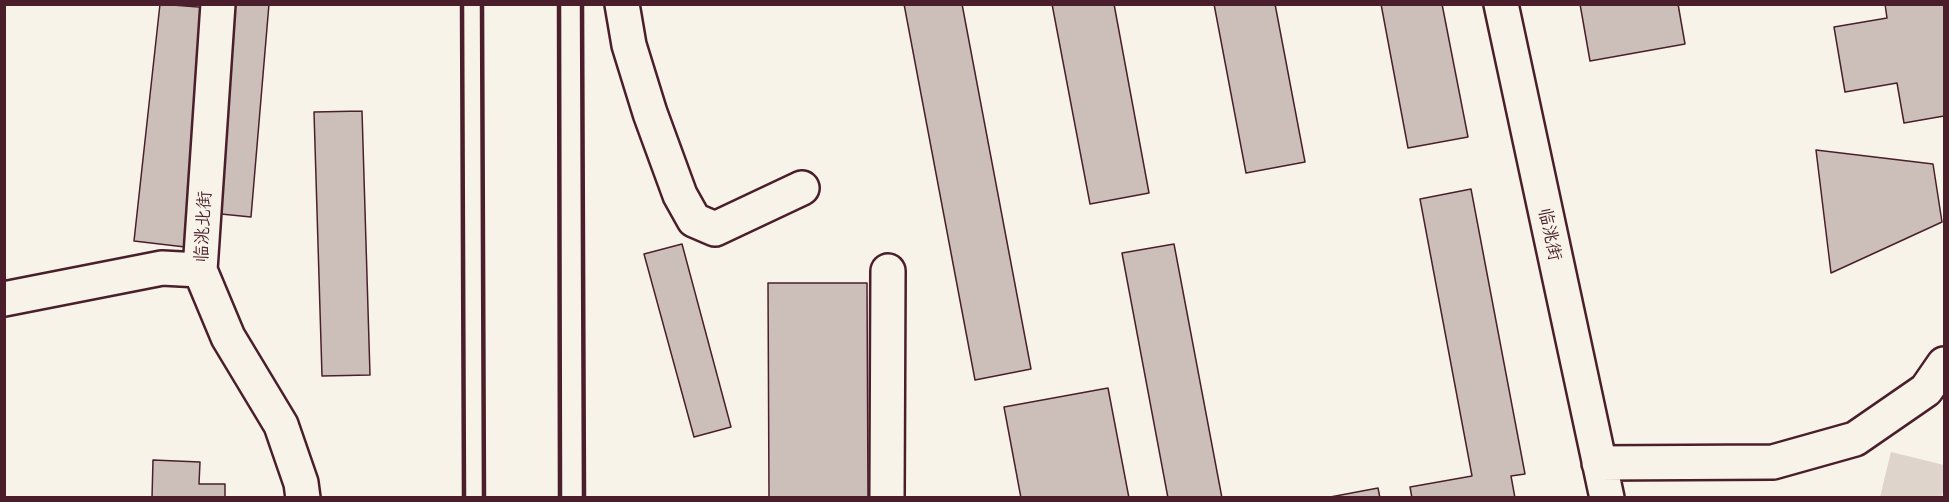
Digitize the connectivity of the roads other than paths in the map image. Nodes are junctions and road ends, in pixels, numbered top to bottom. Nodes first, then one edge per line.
1 (218, 4) edge
2 (622, 4) edge
3 (1501, 4) edge
4 (802, 188) dead end
5 (200, 270) junction
6 (888, 271) dead end
7 (4, 299) edge
8 (1944, 364) edge
9 (1599, 463) junction
10 (303, 498) edge
11 (887, 498) edge
12 (1607, 498) edge

1 - 5 street, 临洮北街
2 - 4 street
3 - 9 street, 临洮街
5 - 7 street
5 - 10 street, 临洮北街
6 - 11 street
8 - 9 street
9 - 12 street, 临洮街

